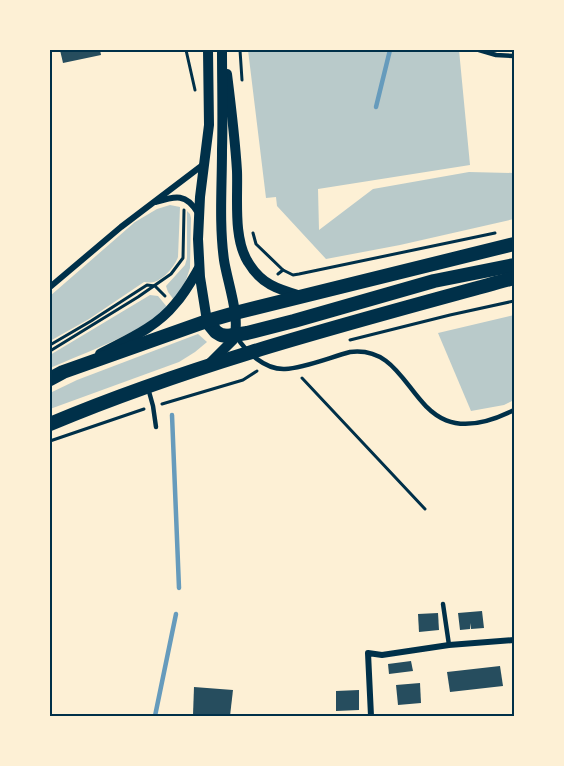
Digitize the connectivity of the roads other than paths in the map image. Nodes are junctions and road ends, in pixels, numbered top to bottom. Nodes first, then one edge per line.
1 (207, 50) edge
2 (223, 50) edge
3 (478, 50) edge
4 (514, 56) edge
5 (205, 163) junction
6 (150, 204) junction
7 (199, 214) junction
8 (514, 244) edge
9 (514, 265) edge
10 (199, 268) junction
11 (514, 278) edge
12 (50, 287) edge
13 (301, 296) junction
14 (235, 313) junction
15 (207, 321) junction
16 (235, 335) junction
17 (248, 353) junction
18 (208, 365) junction
19 (63, 372) junction
20 (50, 379) edge
21 (147, 386) junction
22 (514, 410) edge
23 (50, 424) edge
24 (156, 427) dead end
25 (443, 604) dead end
26 (514, 640) edge
27 (449, 645) junction
28 (371, 717) edge

1 - 5 street
2 - 13 street
2 - 14 street
3 - 4 lane
5 - 6 street
5 - 7 street
6 - 7 street
6 - 12 street
7 - 10 street
8 - 13 main road
9 - 16 main road
10 - 15 street
10 - 19 street
11 - 17 main road
13 - 14 main road
14 - 15 main road
14 - 16 street
15 - 16 main road
15 - 19 main road
16 - 17 lane
16 - 18 street
17 - 18 main road
17 - 22 lane
18 - 21 main road
19 - 20 main road
21 - 23 main road
21 - 24 lane
25 - 27 lane
26 - 27 street
27 - 28 street

